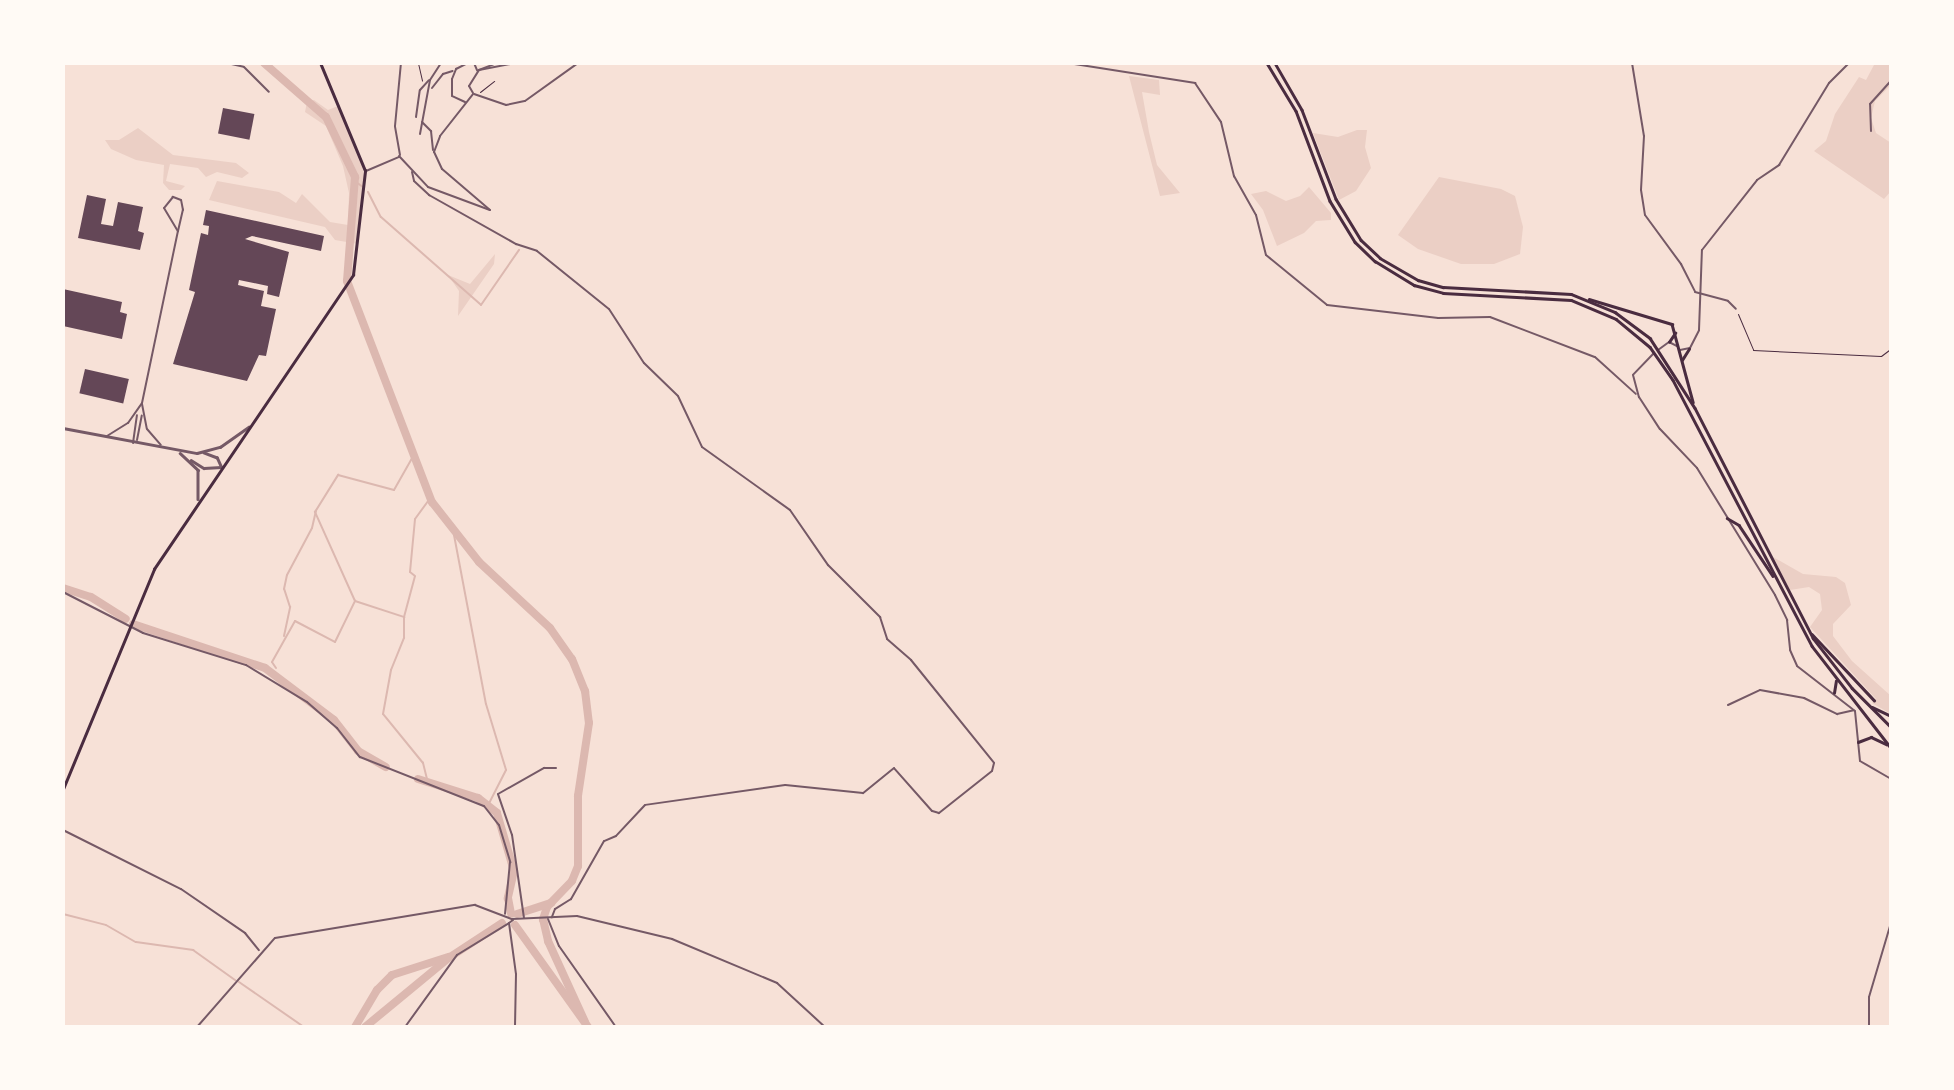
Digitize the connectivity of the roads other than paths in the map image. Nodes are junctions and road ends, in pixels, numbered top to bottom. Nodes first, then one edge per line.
1 (227, 63) edge
2 (320, 63) edge
3 (401, 63) edge
4 (441, 63) edge
5 (468, 63) edge
6 (474, 63) edge
7 (498, 63) edge
8 (514, 63) edge
9 (578, 63) edge
10 (1068, 63) edge
11 (1267, 63) edge
12 (1275, 63) edge
13 (1632, 63) edge
14 (1849, 63) edge
15 (454, 71) junction
16 (478, 71) junction
17 (430, 80) junction
18 (1891, 80) edge
19 (431, 88) junction
20 (269, 92) dead end
21 (473, 94) junction
22 (466, 103) junction
23 (416, 117) dead end
24 (422, 122) junction
25 (1871, 131) dead end
26 (420, 134) dead end
27 (434, 150) junction
28 (399, 156) junction
29 (365, 171) junction
30 (412, 172) junction
31 (178, 231) junction
32 (1698, 293) junction
33 (1577, 296) junction
34 (1736, 309) road end
35 (1675, 331) junction
36 (1669, 342) junction
37 (1679, 348) junction
38 (1689, 349) junction
39 (1682, 363) junction
40 (1637, 393) junction
41 (1695, 408) junction
42 (140, 411) junction
43 (249, 427) junction
44 (63, 428) edge
45 (102, 436) junction
46 (133, 443) junction
47 (170, 450) junction
48 (177, 452) junction
49 (197, 453) junction
50 (191, 460) junction
51 (221, 467) junction
52 (198, 499) junction
53 (1727, 518) junction
54 (1774, 578) junction
55 (63, 592) edge
56 (1805, 625) junction
57 (127, 626) junction
58 (1835, 678) junction
59 (1834, 693) junction
60 (1874, 700) dead end
61 (1728, 705) dead end
62 (1867, 705) junction
63 (1854, 710) junction
64 (1891, 716) edge
65 (1891, 727) edge
66 (1858, 742) junction
67 (1891, 748) edge
68 (556, 768) dead end
69 (1891, 779) edge
70 (63, 789) edge
71 (63, 830) edge
72 (1891, 841) edge
73 (523, 915) junction
74 (506, 916) junction
75 (544, 917) junction
76 (552, 917) junction
77 (514, 919) junction
78 (509, 923) junction
79 (259, 951) junction
80 (197, 1027) edge
81 (405, 1027) edge
82 (515, 1027) edge
83 (616, 1027) edge
84 (825, 1027) edge
85 (1869, 1027) edge

1 - 20 street
2 - 29 main road
3 - 28 street
4 - 17 street
5 - 15 street
6 - 16 street
7 - 16 street
8 - 16 street
9 - 21 street
10 - 40 street
11 - 54 main road
12 - 33 main road
13 - 32 street
14 - 32 street
15 - 19 street
15 - 22 street
16 - 21 street
17 - 19 street
17 - 23 street
18 - 25 street
19 - 24 street
21 - 22 street
22 - 27 street
24 - 26 street
24 - 27 street
27 - 30 street
28 - 29 street
28 - 30 street
29 - 43 main road
30 - 76 street
31 - 31 street
31 - 42 street
32 - 34 street
32 - 38 street
33 - 35 main road
33 - 41 main road
35 - 36 main road
35 - 37 main road
36 - 37 street
36 - 40 street
37 - 38 street
37 - 39 main road
38 - 39 main road
39 - 41 main road
40 - 53 street
41 - 56 main road
42 - 45 street
42 - 46 street
42 - 46 street
42 - 47 street
43 - 49 street
43 - 51 main road
44 - 45 street
45 - 46 street
46 - 47 street
47 - 48 street
48 - 49 street
48 - 50 street
49 - 51 street
50 - 51 street
50 - 52 street
51 - 52 main road
52 - 57 main road
53 - 54 main road
53 - 59 street
54 - 58 main road
55 - 57 street
56 - 60 main road
56 - 62 main road
57 - 70 main road
57 - 74 street
58 - 59 main road
58 - 67 main road
59 - 63 street
61 - 63 street
62 - 64 main road
62 - 65 main road
63 - 66 street
66 - 67 main road
66 - 69 street
68 - 73 street
71 - 79 street
72 - 85 street
73 - 75 street
73 - 77 street
74 - 77 street
74 - 79 street
75 - 76 street
75 - 83 street
76 - 84 street
77 - 78 street
78 - 81 street
78 - 82 street
79 - 80 street

